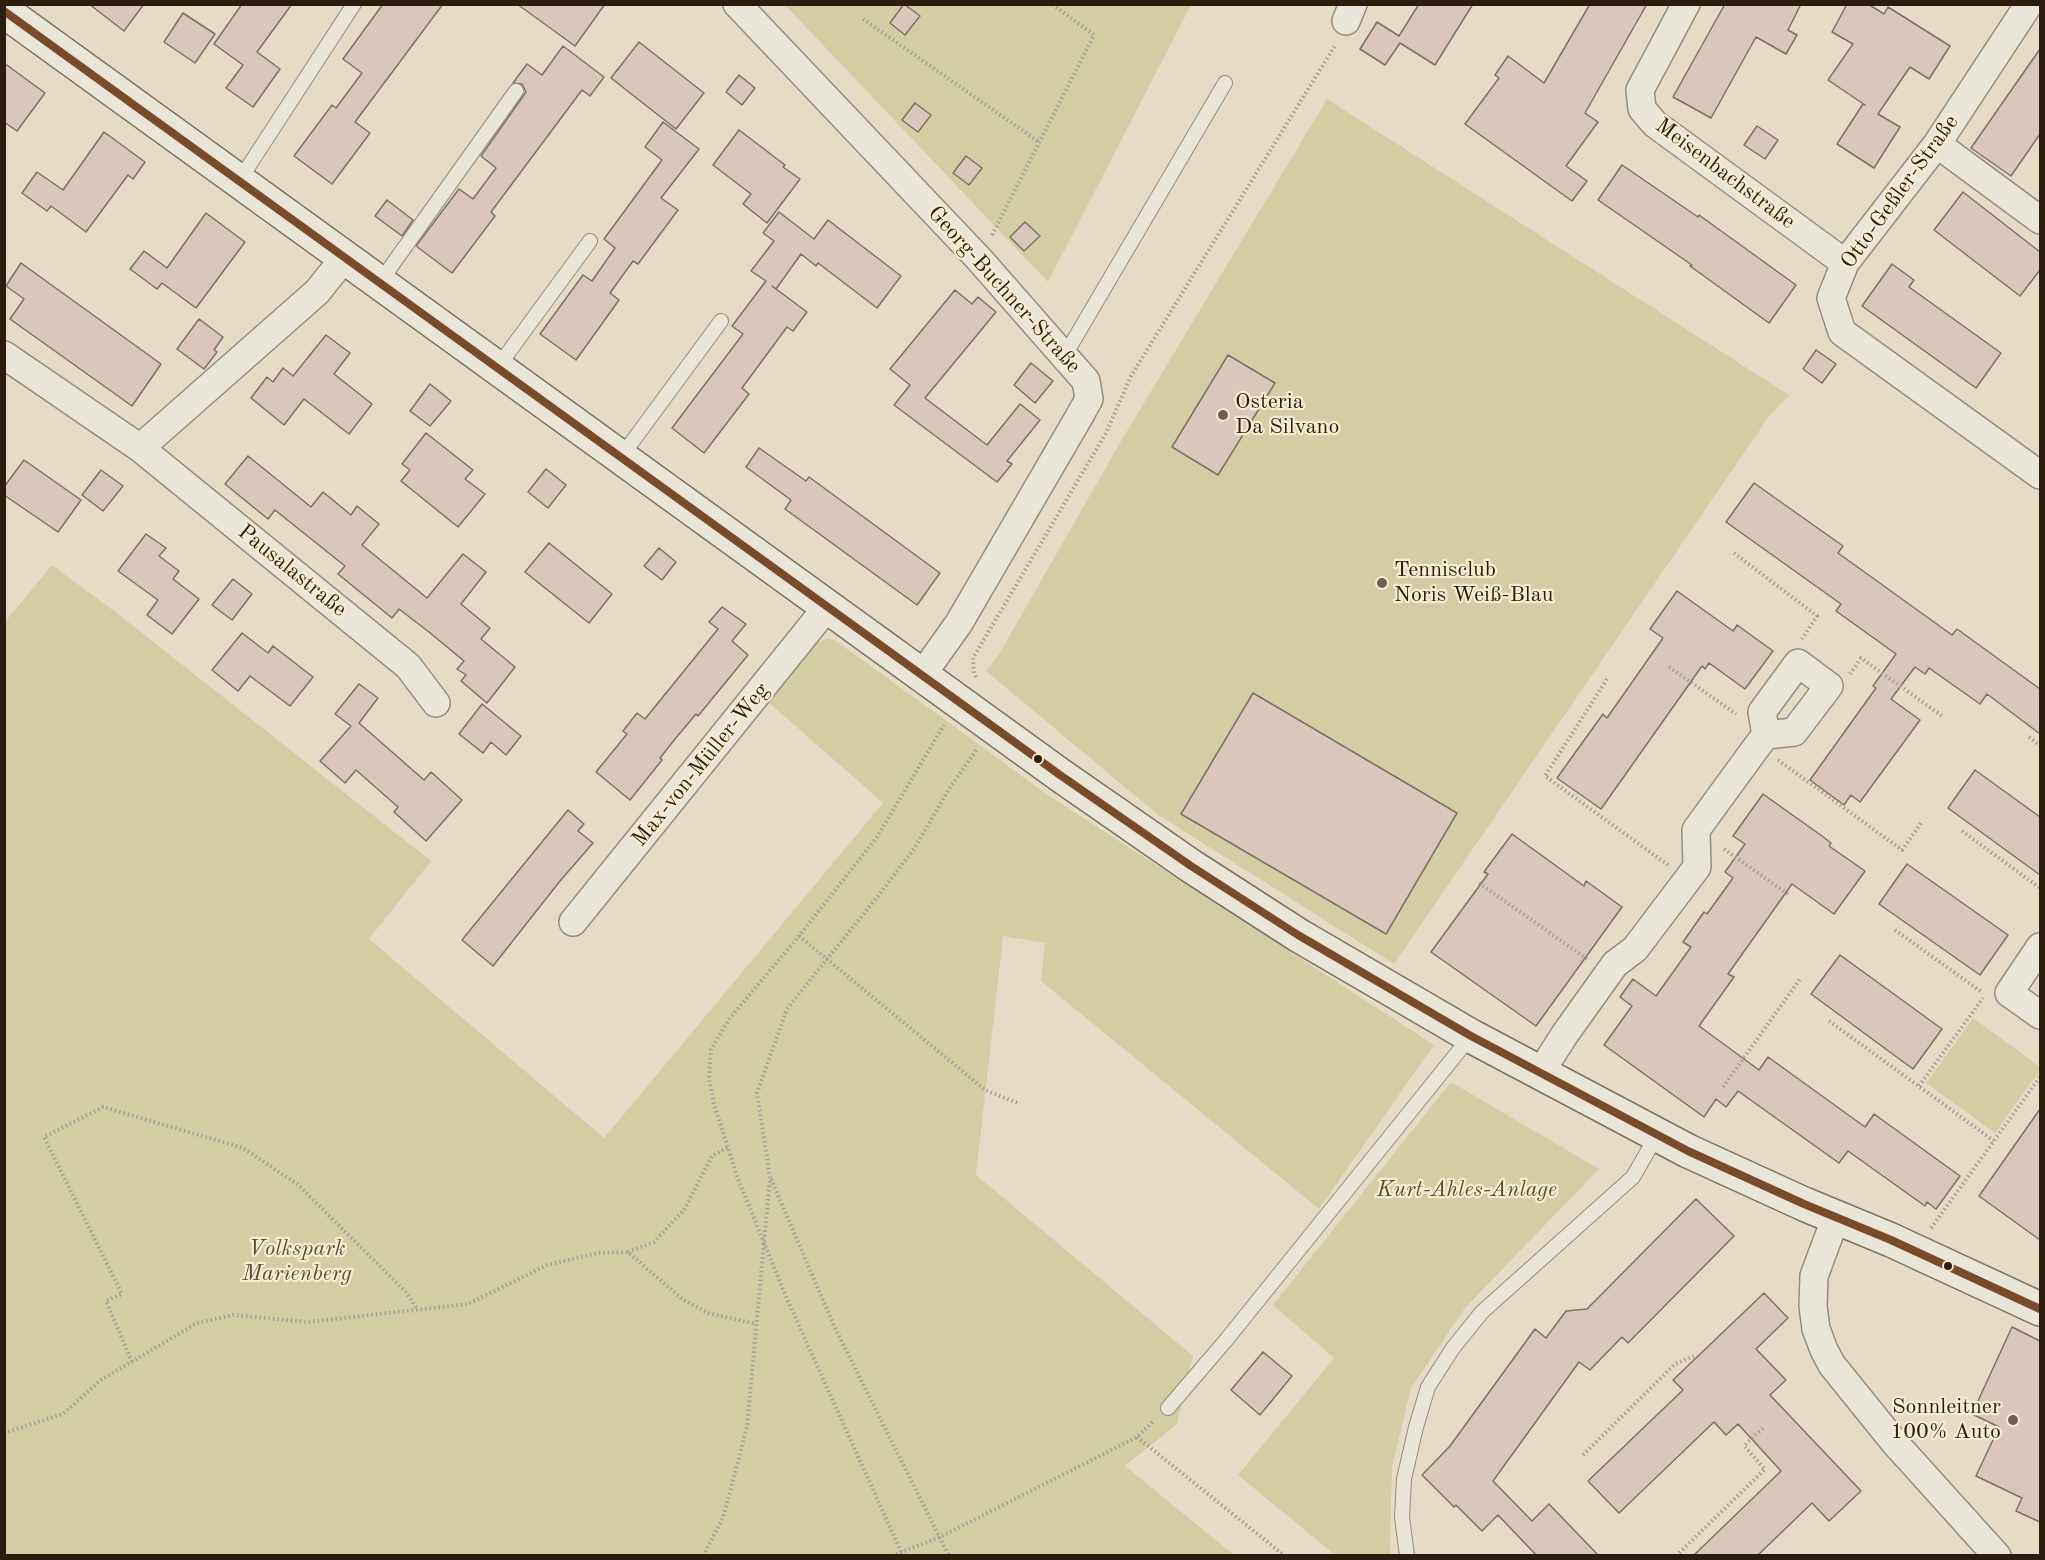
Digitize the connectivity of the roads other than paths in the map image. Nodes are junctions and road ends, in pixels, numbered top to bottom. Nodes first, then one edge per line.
1 (354, 4) edge
2 (737, 4) edge
3 (1686, 4) edge
4 (2029, 4) edge
5 (4, 10) edge
6 (1225, 83) dead end
7 (516, 91) dead end
8 (1937, 144) junction
9 (239, 181) junction
10 (2040, 220) edge
11 (590, 241) dead end
12 (345, 257) junction
13 (1845, 263) junction
14 (380, 282) junction
15 (721, 321) dead end
16 (4, 355) edge
17 (1065, 355) junction
18 (497, 368) junction
19 (140, 448) junction
20 (621, 457) junction
21 (2040, 475) edge
22 (828, 606) junction
23 (922, 675) junction
24 (436, 703) dead end
25 (1762, 740) junction
26 (573, 922) dead end
27 (2040, 947) edge
28 (2040, 1015) edge
29 (1471, 1036) junction
30 (1540, 1073) junction
31 (1657, 1135) junction
32 (1836, 1217) junction
33 (2040, 1309) edge
34 (1167, 1408) road end
35 (1407, 1556) edge
36 (1997, 1556) edge

1 - 9 lane
2 - 17 street, Georg-Buchner-Straße
3 - 13 street, Meisenbachstraße
4 - 8 street, Otto-Geßler-Straße
5 - 9 main road
6 - 17 lane
7 - 14 lane
8 - 10 street
8 - 13 street, Otto-Geßler-Straße
9 - 12 main road
11 - 18 lane
12 - 14 main road
12 - 19 street
13 - 21 street, Otto-Geßler-Straße
14 - 18 main road
15 - 20 lane
16 - 19 street, Pausalastraße
17 - 23 street, Georg-Buchner-Straße
18 - 20 main road
19 - 24 street, Pausalastraße
20 - 22 main road
22 - 23 main road
22 - 26 street, Max-von-Müller-Weg
23 - 29 main road
25 - 25 street
25 - 30 street
27 - 28 street
29 - 30 main road
29 - 34 lane
30 - 31 main road
31 - 32 main road
31 - 35 lane
32 - 33 main road
32 - 36 street

